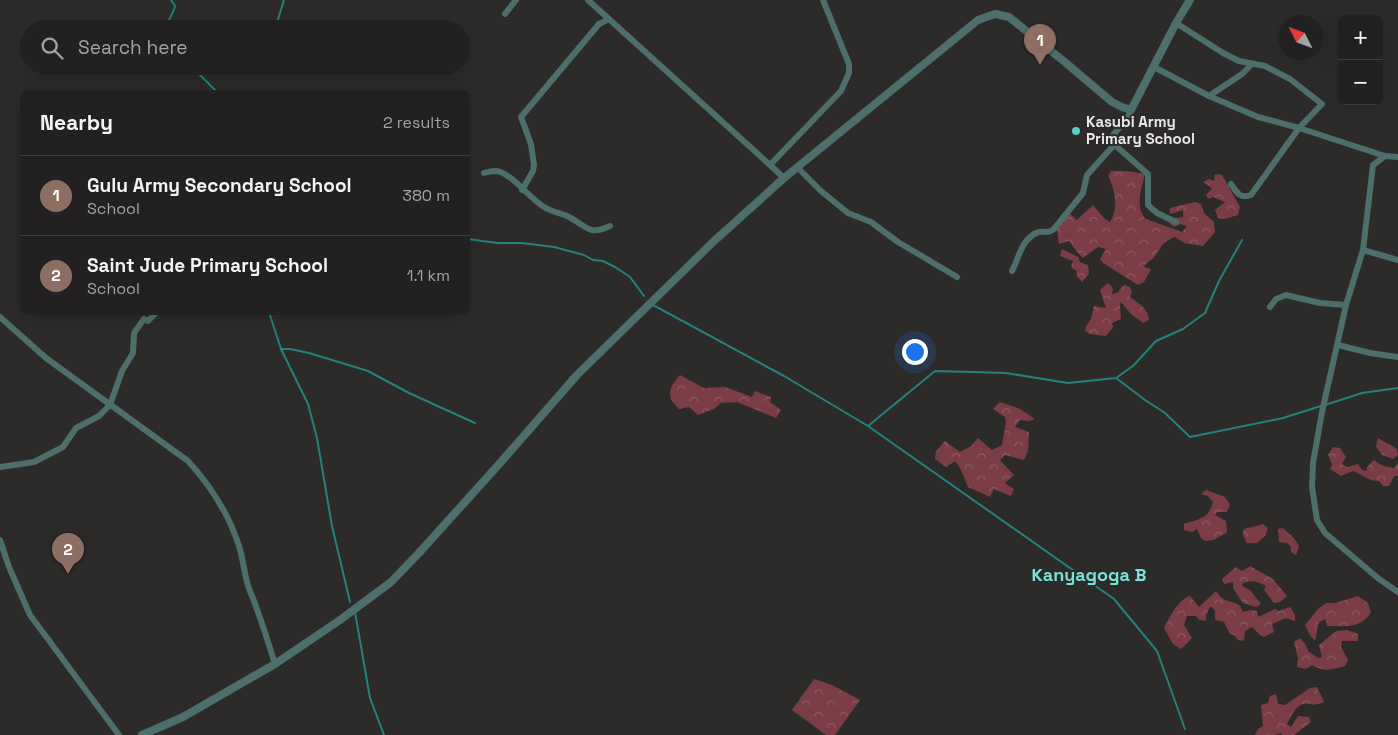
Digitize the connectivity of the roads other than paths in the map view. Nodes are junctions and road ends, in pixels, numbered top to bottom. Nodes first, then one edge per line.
1 (516, 0) edge
2 (588, 0) edge
3 (823, 0) edge
4 (1190, 0) edge
5 (505, 14) dead end
6 (609, 19) junction
7 (1176, 23) junction
8 (1252, 64) junction
9 (1154, 67) junction
10 (1209, 96) junction
11 (1131, 110) junction
12 (1299, 128) junction
13 (1114, 145) junction
14 (1374, 152) junction
15 (1385, 156) junction
16 (1398, 157) edge
17 (770, 165) junction
18 (1373, 165) junction
19 (797, 167) junction
20 (484, 173) dead end
21 (784, 178) junction
22 (1231, 184) dead end
23 (522, 190) junction
24 (1176, 222) dead end
25 (610, 226) dead end
26 (1363, 250) junction
27 (1398, 260) edge
28 (1012, 271) dead end
29 (957, 277) dead end
30 (1346, 305) junction
31 (1270, 307) dead end
32 (154, 315) edge
33 (0, 317) edge
34 (1338, 345) junction
35 (1398, 357) edge
36 (110, 404) junction
37 (0, 467) edge
38 (0, 540) edge
39 (2, 556) edge
40 (1398, 592) edge
41 (275, 664) junction
42 (119, 735) edge
43 (142, 735) edge

1 - 5 street
2 - 6 street
3 - 17 street
4 - 7 street
6 - 17 street
6 - 23 street
7 - 8 street
7 - 9 street
8 - 10 street
8 - 12 street
9 - 10 street
9 - 11 street
10 - 12 street
11 - 13 street
11 - 19 street
12 - 14 street
12 - 22 street
13 - 24 street
13 - 28 street
14 - 15 street
14 - 18 street
15 - 16 street
15 - 18 street
17 - 21 street
18 - 26 street
19 - 21 street
19 - 29 street
20 - 23 street
21 - 41 street
23 - 25 street
26 - 27 street
26 - 30 street
30 - 31 street
30 - 34 street
32 - 36 street
33 - 36 street
34 - 35 street
34 - 40 street
36 - 37 street
36 - 41 street
38 - 39 street
39 - 42 street
41 - 43 street

